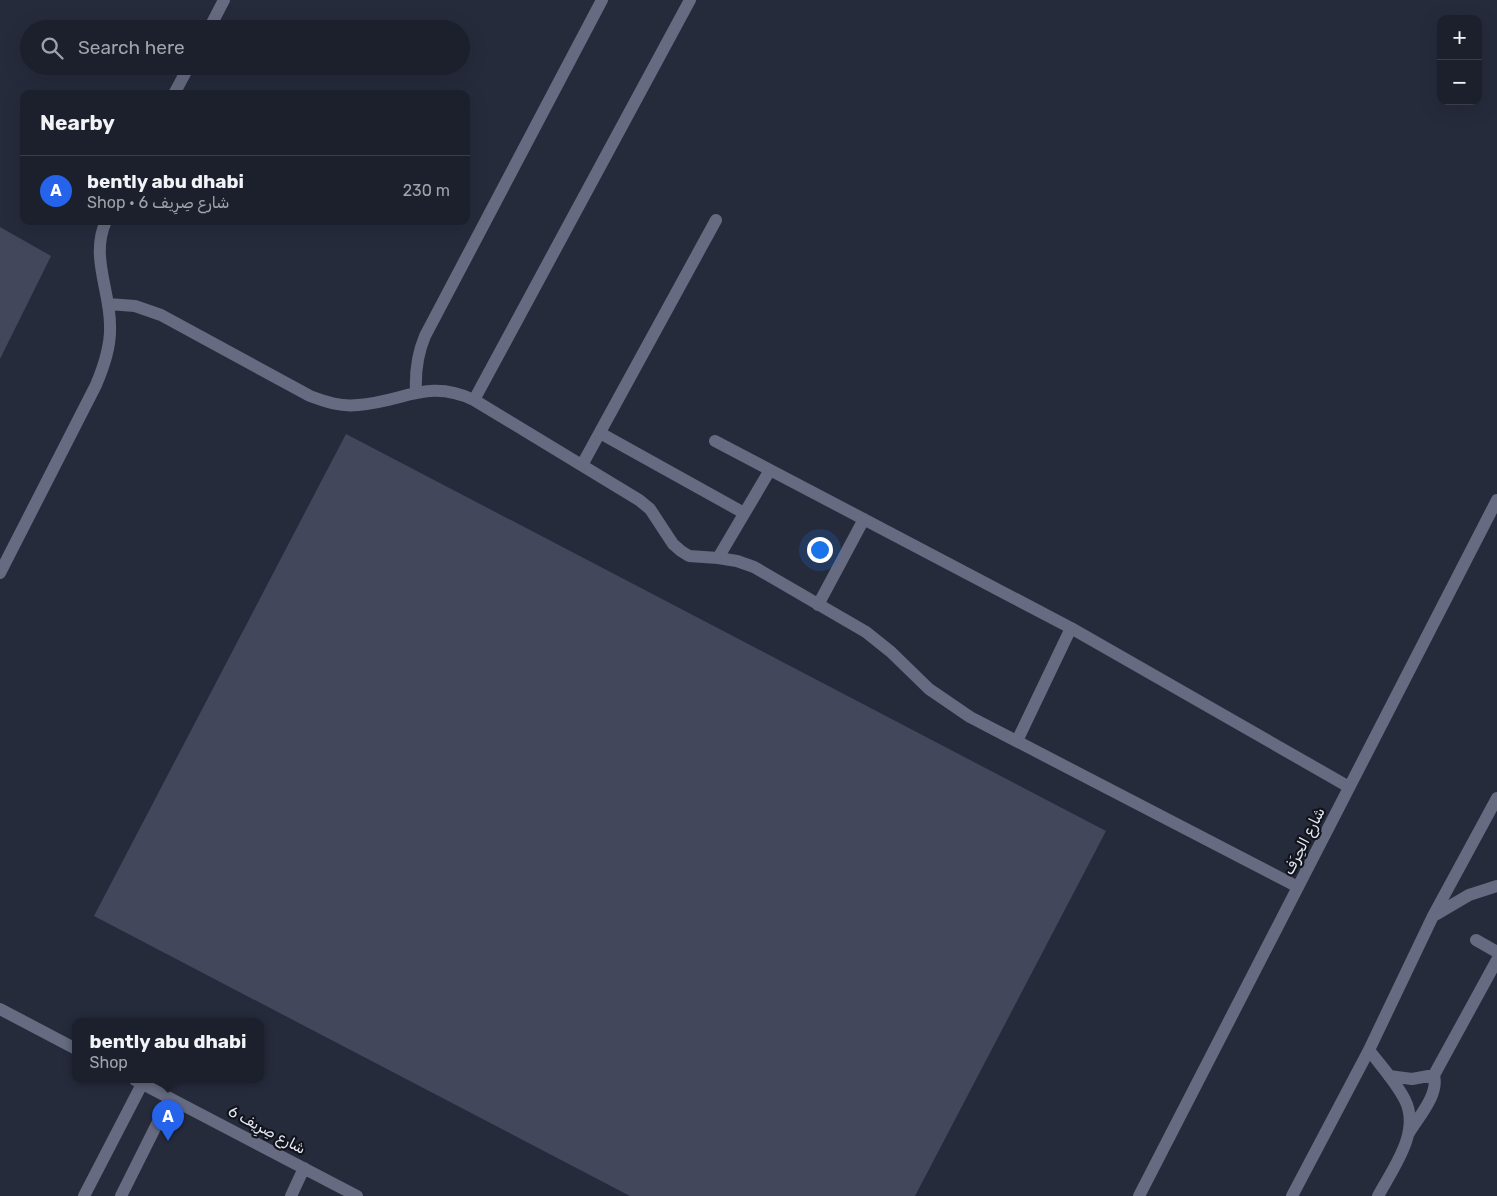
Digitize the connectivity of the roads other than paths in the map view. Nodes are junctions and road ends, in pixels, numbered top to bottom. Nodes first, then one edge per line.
1 (224, 0) edge
2 (602, 0) edge
3 (690, 0) edge
4 (214, 20) edge
5 (184, 75) edge
6 (176, 90) edge
7 (716, 220) dead end
8 (105, 225) edge
9 (108, 304) junction
10 (416, 392) junction
11 (474, 400) junction
12 (600, 433) junction
13 (714, 442) dead end
14 (582, 465) junction
15 (770, 470) junction
16 (1497, 500) edge
17 (744, 514) junction
18 (864, 519) junction
19 (718, 558) junction
20 (0, 573) edge
21 (818, 605) junction
22 (1071, 628) junction
23 (1016, 741) junction
24 (1349, 787) junction
25 (1497, 798) edge
26 (1497, 886) edge
27 (1298, 887) junction
28 (1433, 916) junction
29 (1476, 940) dead end
30 (1497, 952) edge
31 (1497, 960) edge
32 (0, 1009) edge
33 (72, 1047) edge
34 (1369, 1050) junction
35 (1434, 1075) junction
36 (1389, 1076) junction
37 (138, 1083) edge
38 (140, 1083) edge
39 (170, 1098) junction
40 (1409, 1133) junction
41 (304, 1168) junction
42 (84, 1196) edge
43 (121, 1196) edge
44 (290, 1196) edge
45 (357, 1196) edge
46 (1139, 1196) edge
47 (1292, 1196) edge
48 (1378, 1196) edge

1 - 4 street
2 - 10 street
3 - 11 street
5 - 6 street
7 - 12 street
8 - 9 street
9 - 10 street
9 - 20 street
10 - 11 street
11 - 14 street
12 - 14 street
12 - 17 street
13 - 15 street
14 - 19 street
15 - 17 street
15 - 18 street
16 - 24 street, شارع الحِرَف
17 - 19 street
18 - 21 street
18 - 22 street
19 - 21 street
21 - 23 street
22 - 23 street
22 - 24 street
23 - 27 street
24 - 27 street, شارع الحِرَف
25 - 28 street
26 - 28 street
27 - 46 street, شارع الحِرَف
28 - 34 street
29 - 30 street
31 - 35 street
32 - 33 street
34 - 36 street
34 - 47 street
35 - 36 street
35 - 40 street
36 - 40 street
37 - 42 street
38 - 39 street, شارع صِرِيف 6
39 - 41 street, شارع صِرِيف 6
39 - 43 street
40 - 48 street
41 - 44 street
41 - 45 street, شارع صِرِيف 6

